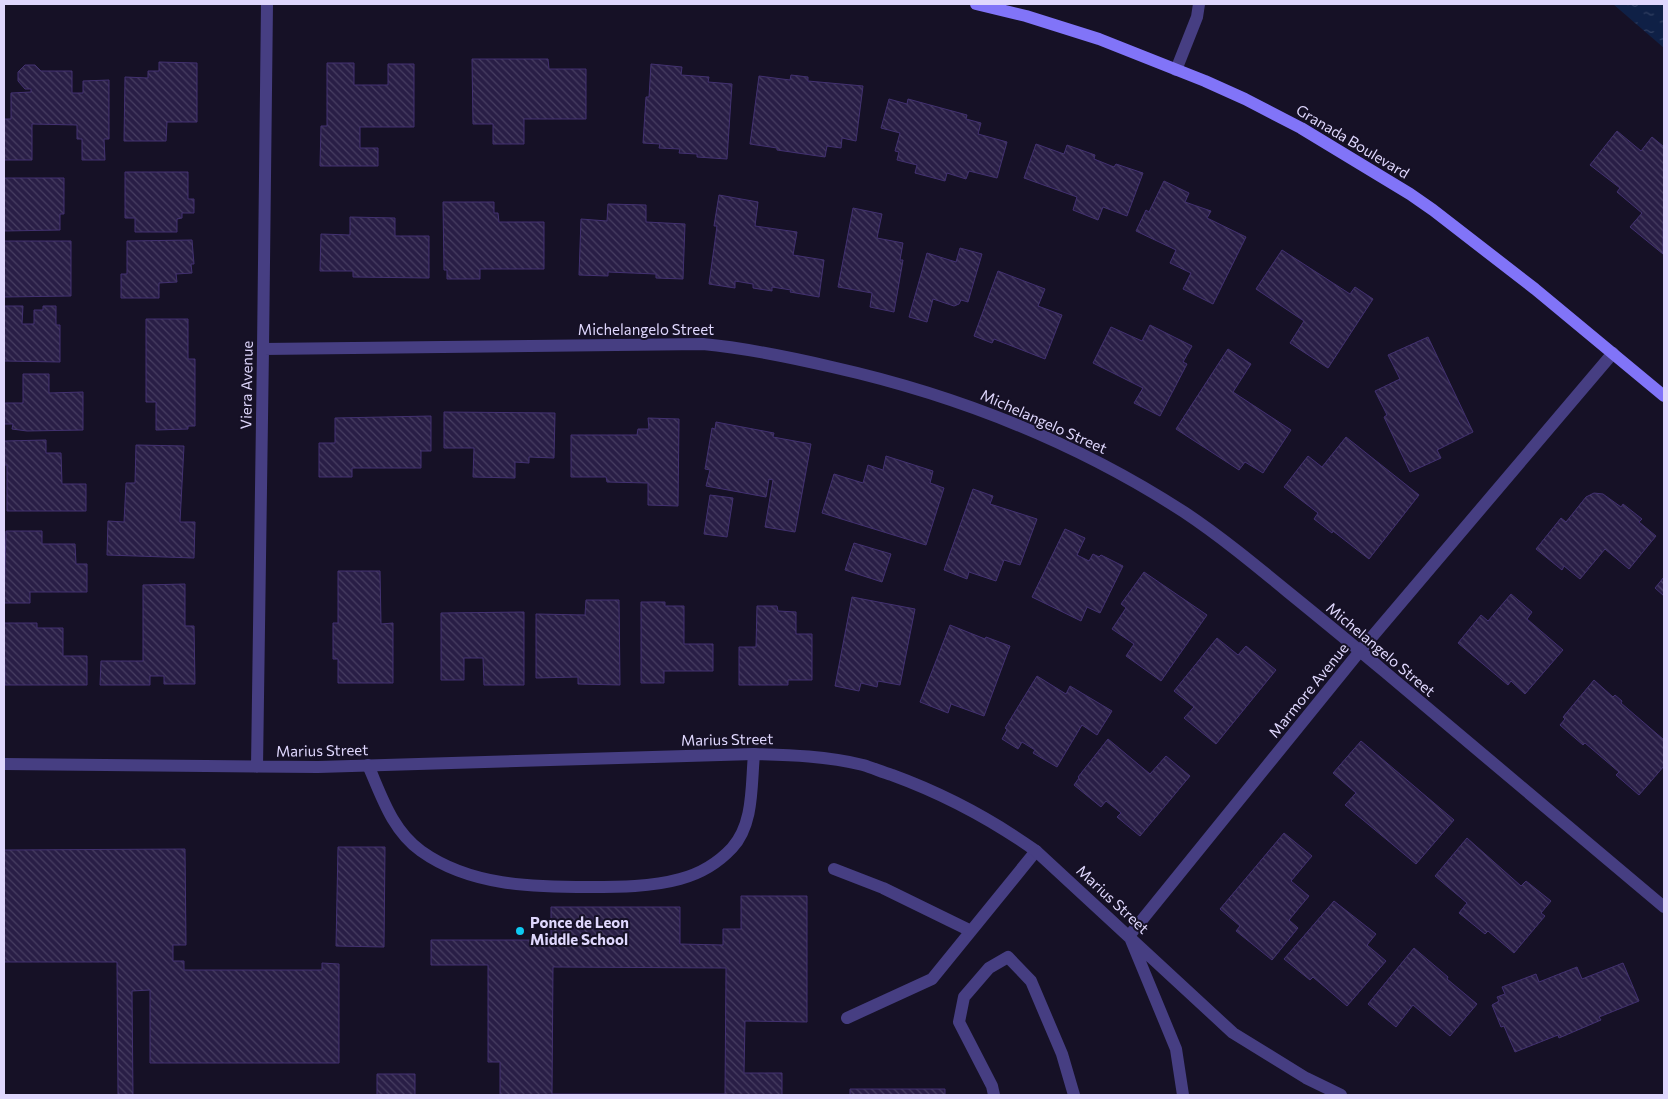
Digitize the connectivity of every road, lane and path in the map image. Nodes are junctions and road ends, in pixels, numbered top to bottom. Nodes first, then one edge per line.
1 (267, 4) edge
2 (976, 4) edge
3 (1199, 4) edge
4 (1176, 70) junction
5 (263, 349) junction
6 (1613, 353) junction
7 (1664, 396) edge
8 (1360, 651) junction
9 (754, 754) junction
10 (4, 764) edge
11 (368, 765) junction
12 (257, 768) junction
13 (1036, 851) junction
14 (834, 869) dead end
15 (1664, 908) edge
16 (971, 932) junction
17 (1129, 936) junction
18 (847, 1018) dead end
19 (994, 1095) edge
20 (1074, 1095) edge
21 (1183, 1095) edge
22 (1341, 1095) edge

1 - 5 street, Viera Avenue
2 - 4 street, Granada Boulevard
3 - 4 street
4 - 6 street, Granada Boulevard
5 - 8 street, Michelangelo Street
5 - 12 street, Viera Avenue
6 - 7 street, Granada Boulevard
6 - 8 street, Marmore Avenue
8 - 15 street, Michelangelo Street
8 - 17 street, Marmore Avenue
9 - 11 street, Marius Street
9 - 11 street
9 - 13 street, Marius Street
10 - 12 street, Marius Street
11 - 12 street, Marius Street
13 - 16 street
13 - 17 street, Marius Street
14 - 16 street
16 - 18 street
17 - 21 street
17 - 22 street, Marius Street
19 - 20 street

